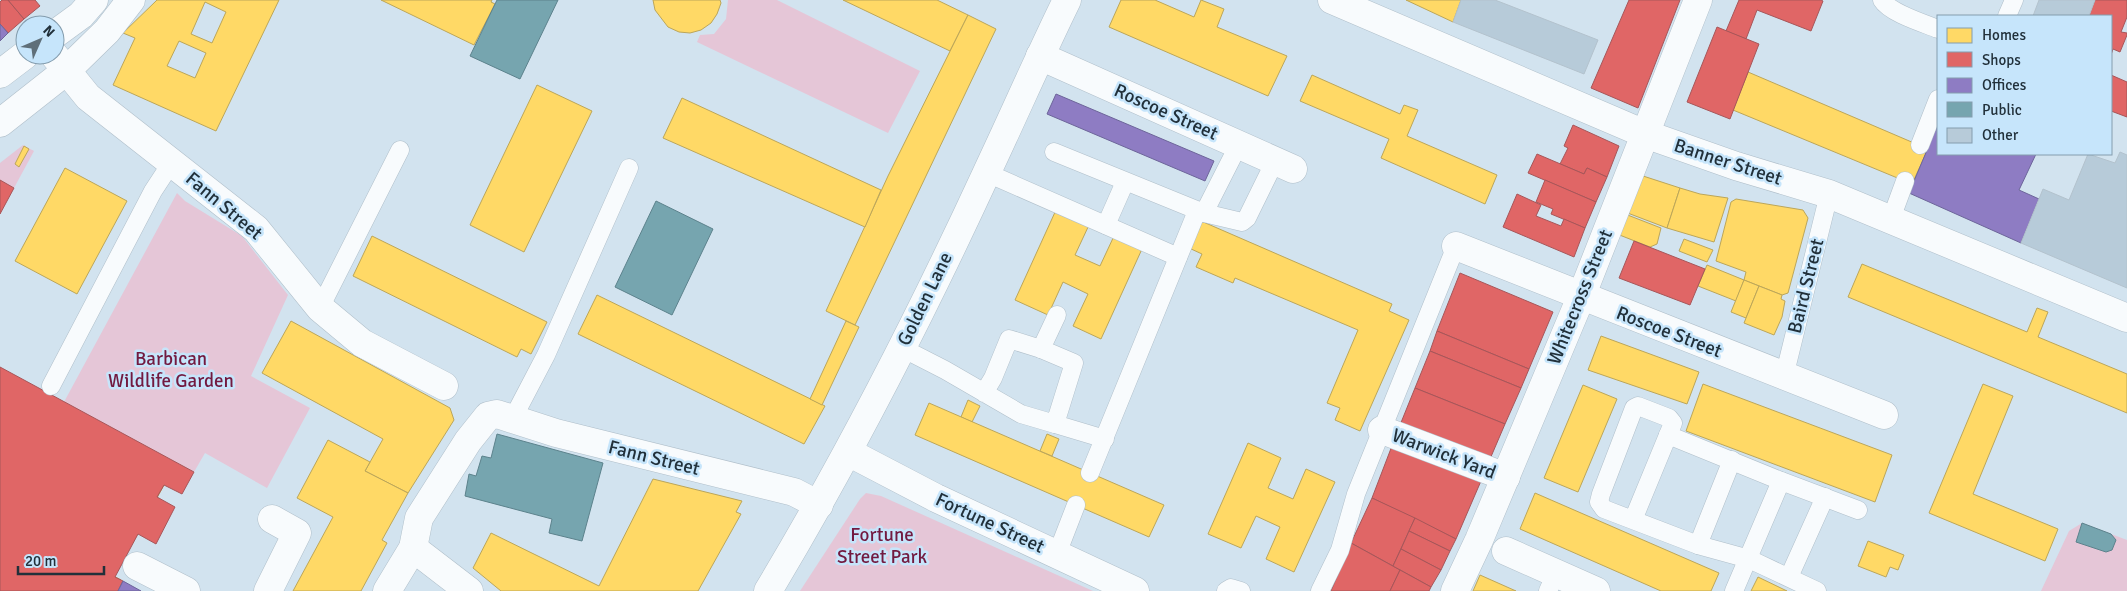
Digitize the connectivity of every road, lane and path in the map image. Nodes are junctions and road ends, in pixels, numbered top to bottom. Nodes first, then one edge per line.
1 (94, 0) edge
2 (131, 0) edge
3 (1067, 0) edge
4 (1332, 0) edge
5 (1698, 0) edge
6 (1882, 0) edge
7 (2014, 0) edge
8 (2007, 15) edge
9 (65, 27) edge
10 (1937, 29) edge
11 (1040, 56) junction
12 (65, 60) edge
13 (15, 63) edge
14 (58, 65) edge
15 (62, 65) edge
16 (0, 74) edge
17 (1937, 102) edge
18 (0, 123) edge
19 (1645, 134) junction
20 (1239, 144) junction
21 (1920, 146) dead end
22 (400, 150) dead end
23 (1054, 152) dead end
24 (172, 162) junction
25 (1284, 165) joint
26 (629, 168) dead end
27 (987, 173) junction
28 (1905, 181) dead end
29 (1125, 182) junction
30 (1829, 194) junction
31 (1201, 212) junction
32 (1891, 219) junction
33 (1106, 225) junction
34 (1456, 246) joint
35 (1178, 257) junction
36 (1581, 297) junction
37 (320, 308) junction
38 (1057, 315) dead end
39 (2127, 318) edge
40 (902, 348) junction
41 (1041, 349) junction
42 (1784, 377) junction
43 (51, 386) dead end
44 (444, 386) dead end
45 (984, 393) junction
46 (1884, 415) dead end
47 (500, 417) junction
48 (1055, 424) junction
49 (1382, 430) junction
50 (1668, 435) junction
51 (1105, 439) junction
52 (848, 452) junction
53 (1732, 460) junction
54 (1090, 473) dead end
55 (1506, 477) junction
56 (1781, 481) junction
57 (1825, 497) junction
58 (819, 505) junction
59 (1076, 505) dead end
60 (1858, 510) dead end
61 (272, 519) dead end
62 (1633, 520) junction
63 (1698, 545) junction
64 (413, 548) junction
65 (1506, 551) dead end
66 (1056, 554) junction
67 (1749, 559) junction
68 (137, 566) dead end
69 (1789, 578) junction
70 (1552, 582) edge
71 (186, 591) edge
72 (268, 591) edge
73 (387, 591) edge
74 (469, 591) edge
75 (768, 591) edge
76 (1135, 591) edge
77 (1226, 591) edge
78 (1241, 591) edge
79 (1320, 591) edge
80 (1455, 591) edge
81 (1596, 591) edge
82 (1734, 591) edge
83 (1817, 591) edge

1 - 9 street
2 - 12 street
3 - 11 street, Golden Lane
4 - 19 street, Banner Street
5 - 19 street, Whitecross Street
6 - 10 lane
7 - 8 lane
11 - 20 street, Roscoe Street
11 - 27 street, Golden Lane
13 - 16 street
14 - 18 street
15 - 24 street, Fann Street
17 - 21 lane
19 - 30 street, Banner Street
19 - 36 street, Whitecross Street
20 - 25 street, Roscoe Street
20 - 31 lane
22 - 37 lane
23 - 29 lane
24 - 37 street, Fann Street
24 - 43 lane
25 - 31 lane
26 - 47 lane
27 - 33 lane
27 - 40 street, Golden Lane
28 - 32 lane
29 - 31 lane
29 - 33 lane
30 - 32 street, Banner Street
30 - 42 lane, Baird Street
31 - 35 lane
32 - 39 street, Banner Street
33 - 35 lane
34 - 36 street, Roscoe Street
34 - 49 lane
35 - 51 lane
36 - 42 street, Roscoe Street
36 - 55 street, Whitecross Street
37 - 44 street, Fann Street
38 - 41 lane
40 - 45 lane
40 - 52 street, Golden Lane
41 - 45 lane
41 - 48 lane
42 - 46 street, Roscoe Street
45 - 48 lane
47 - 58 street, Fann Street
47 - 64 street
48 - 51 lane
49 - 55 street, Warwick Yard
49 - 79 lane
50 - 53 lane
50 - 62 lane
50 - 62 lane
51 - 54 lane
52 - 58 street, Golden Lane
52 - 66 street, Fortune Street
53 - 56 lane
53 - 63 lane
55 - 80 street, Whitecross Street
56 - 57 lane
56 - 67 lane
57 - 60 lane
57 - 69 lane
58 - 75 street, Golden Lane
59 - 66 lane
61 - 72 street
62 - 63 lane
63 - 67 lane
64 - 73 street
64 - 74 street
65 - 70 street
66 - 76 street, Fortune Street
67 - 69 lane
67 - 82 lane
68 - 71 street
69 - 83 lane
70 - 81 street
77 - 78 lane

